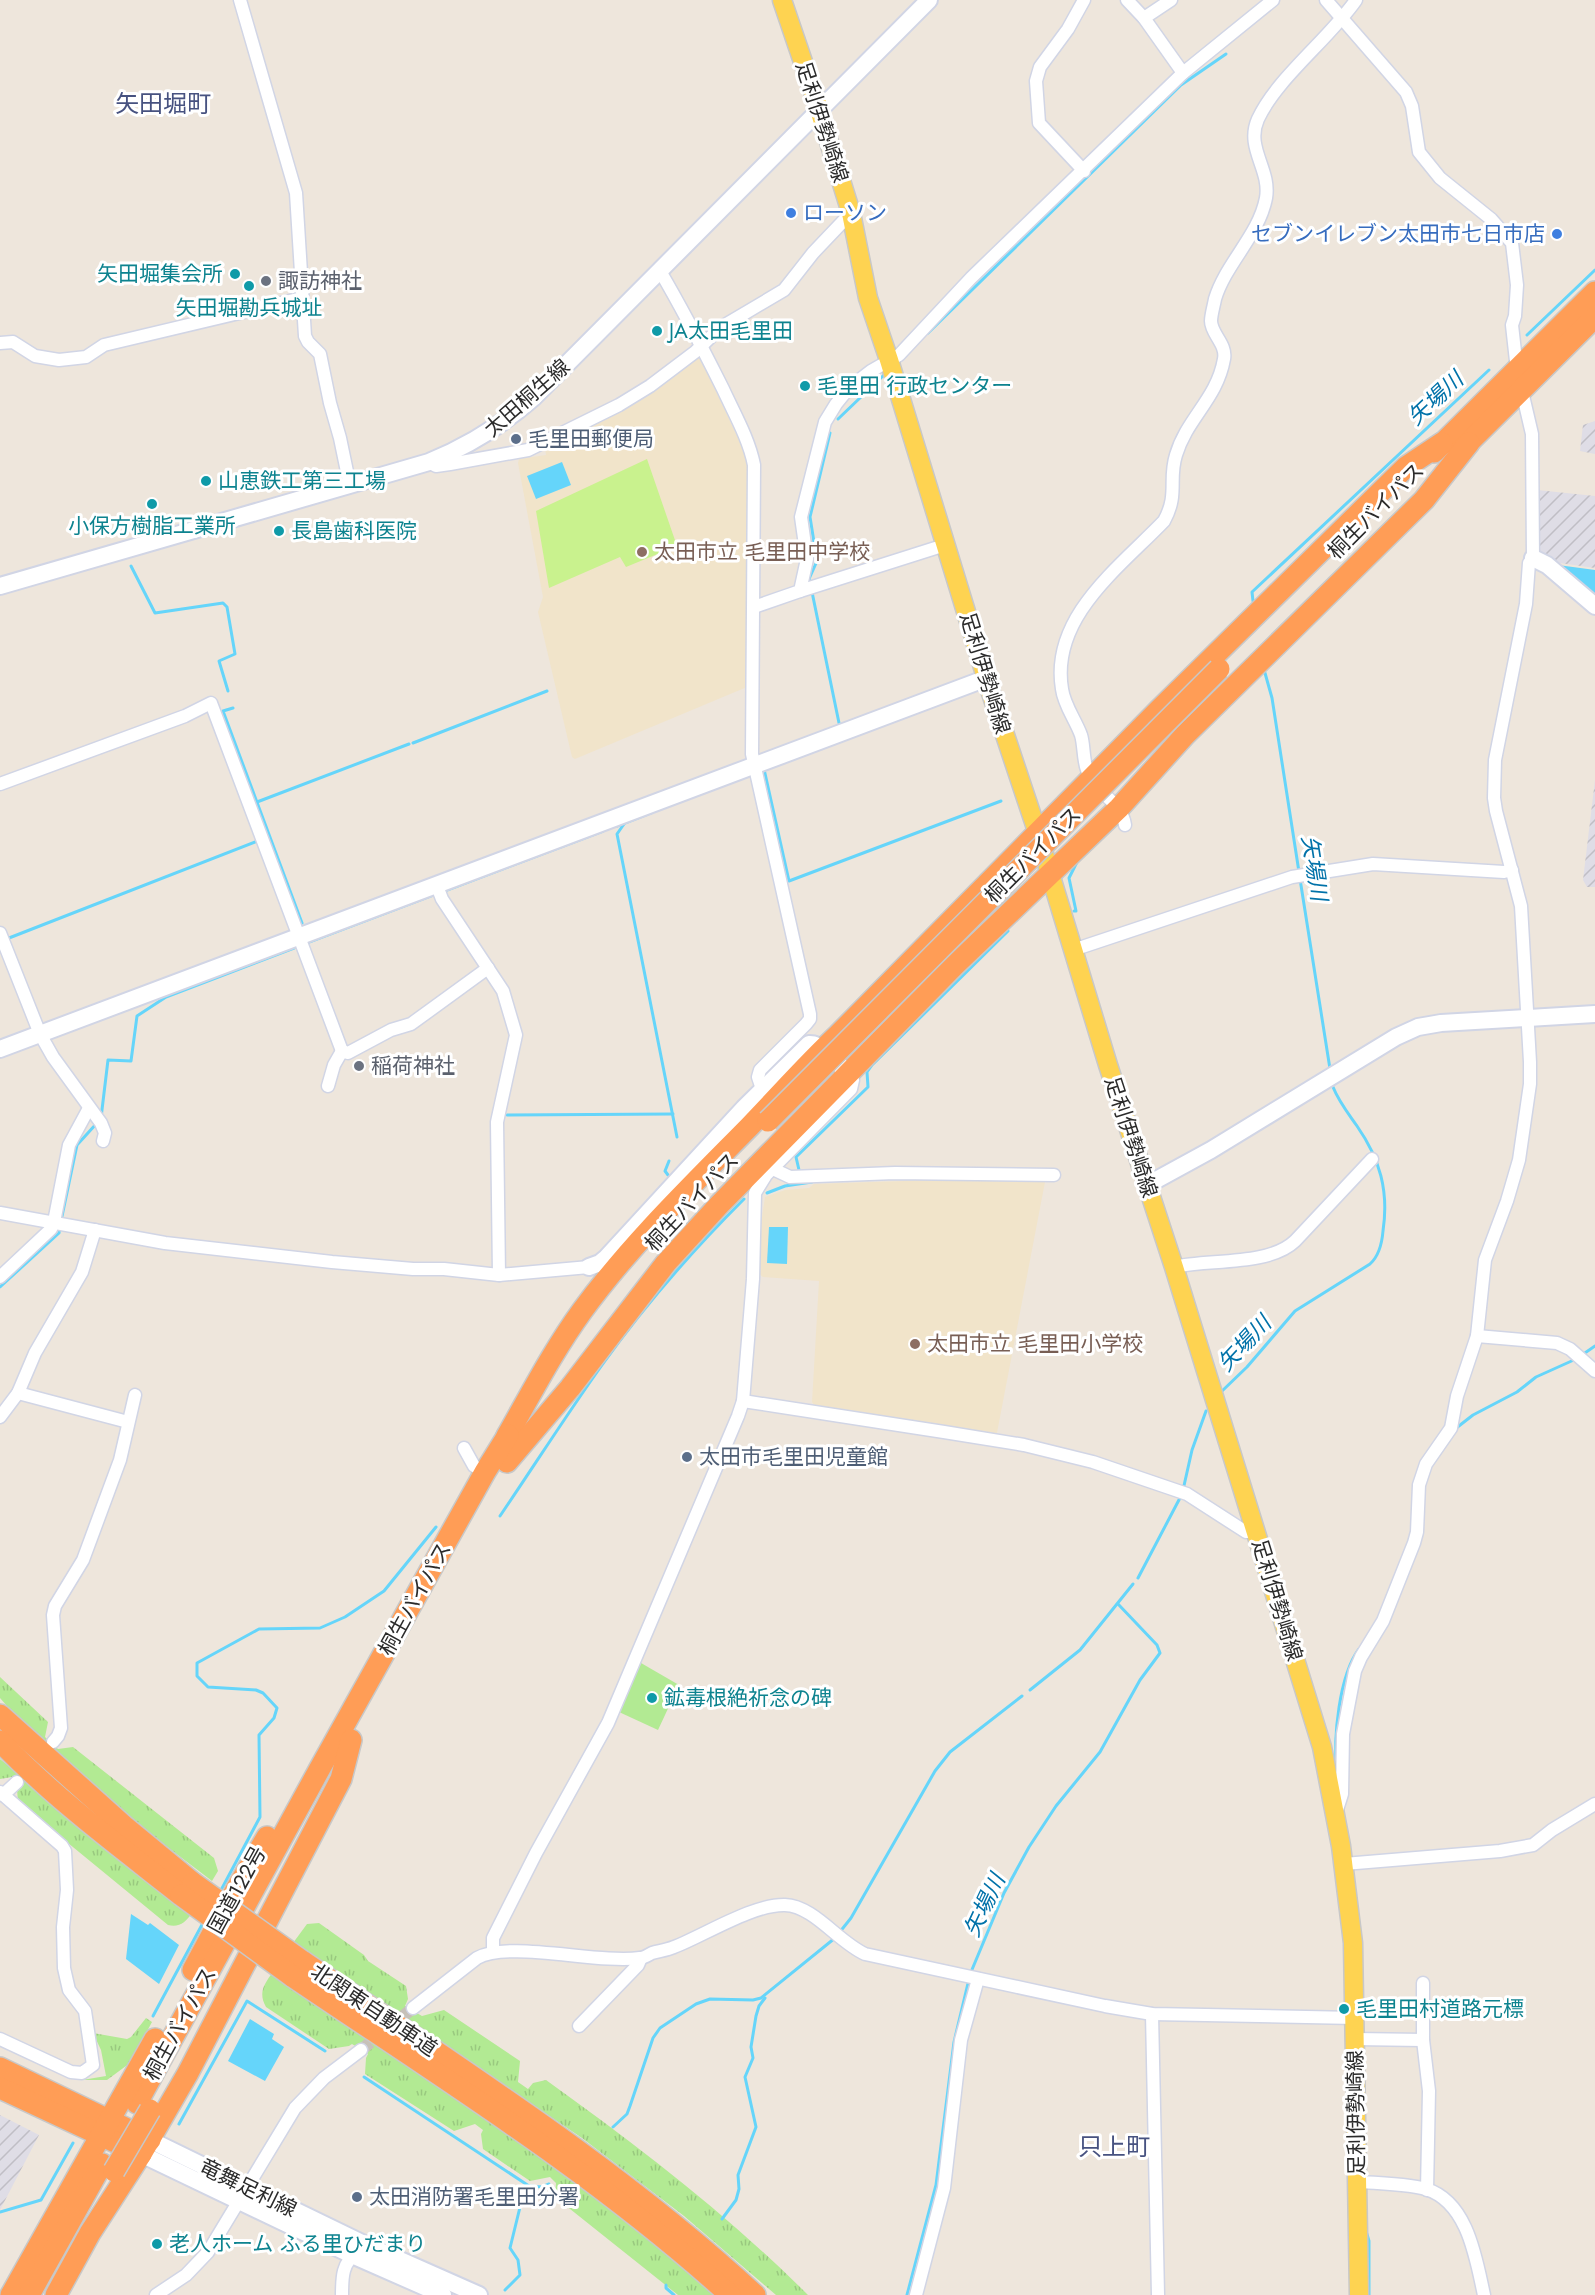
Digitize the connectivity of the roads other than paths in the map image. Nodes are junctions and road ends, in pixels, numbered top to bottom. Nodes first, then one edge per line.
1 (240, 0) edge
2 (782, 0) edge
3 (929, 0) edge
4 (1084, 0) edge
5 (1127, 0) edge
6 (1171, 0) edge
7 (1273, 0) edge
8 (1326, 0) edge
9 (1356, 0) edge
10 (1144, 18) junction
11 (1342, 20) junction
12 (1183, 73) junction
13 (820, 111) junction
14 (1084, 171) junction
15 (851, 213) junction
16 (660, 271) junction
17 (1595, 292) edge
18 (302, 298) junction
19 (1595, 317) edge
20 (0, 343) edge
21 (701, 345) junction
22 (889, 360) junction
23 (1517, 369) junction
24 (1522, 390) junction
25 (1442, 443) junction
26 (1469, 443) junction
27 (429, 462) junction
28 (350, 486) junction
29 (945, 544) junction
30 (1533, 558) junction
31 (0, 586) edge
32 (808, 589) junction
33 (1595, 606) edge
34 (754, 607) junction
35 (1223, 674) junction
36 (987, 678) junction
37 (756, 770) junction
38 (1092, 780) junction
39 (0, 784) edge
40 (1122, 817) junction
41 (1038, 834) junction
42 (1512, 870) junction
43 (1050, 875) junction
44 (437, 886) junction
45 (0, 933) edge
46 (300, 937) junction
47 (1073, 950) junction
48 (488, 968) junction
49 (1595, 1014) edge
50 (1528, 1018) junction
51 (40, 1034) junction
52 (0, 1049) edge
53 (823, 1049) junction
54 (342, 1051) junction
55 (848, 1074) junction
56 (328, 1086) dead end
57 (762, 1089) junction
58 (95, 1115) junction
59 (772, 1126) junction
60 (104, 1141) dead end
61 (1372, 1159) dead end
62 (773, 1169) junction
63 (1054, 1175) dead end
64 (1147, 1185) junction
65 (0, 1213) edge
66 (59, 1223) junction
67 (95, 1230) junction
68 (590, 1267) joint
69 (1174, 1267) junction
70 (499, 1275) junction
71 (0, 1277) edge
72 (1477, 1336) junction
73 (1595, 1371) edge
74 (18, 1393) junction
75 (135, 1395) dead end
76 (743, 1401) junction
77 (0, 1417) edge
78 (128, 1422) junction
79 (507, 1436) junction
80 (464, 1448) dead end
81 (507, 1462) junction
82 (485, 1472) junction
83 (1256, 1531) junction
84 (0, 1715) edge
85 (346, 1735) junction
86 (53, 1742) dead end
87 (4, 1747) edge
88 (17, 1782) dead end
89 (1, 1794) edge
90 (1595, 1804) edge
91 (1336, 1814) junction
92 (1344, 1864) junction
93 (187, 1889) junction
94 (493, 1952) junction
95 (641, 1958) junction
96 (297, 1969) junction
97 (978, 1978) junction
98 (1423, 1983) dead end
99 (413, 2008) tunnel mouth
100 (1152, 2014) junction
101 (1355, 2018) junction
102 (579, 2026) dead end
103 (0, 2039) edge
104 (1355, 2039) junction
105 (1422, 2040) junction
106 (361, 2050) tunnel mouth
107 (0, 2057) edge
108 (0, 2068) edge
109 (0, 2088) edge
110 (136, 2104) junction
111 (106, 2128) junction
112 (146, 2147) junction
113 (108, 2168) junction
114 (1356, 2182) junction
115 (1427, 2190) junction
116 (242, 2194) junction
117 (359, 2250) junction
118 (11, 2295) edge
119 (29, 2295) edge
120 (45, 2295) edge
121 (56, 2295) edge
122 (156, 2295) edge
123 (342, 2295) edge
124 (443, 2295) edge
125 (479, 2295) edge
126 (730, 2295) edge
127 (755, 2295) edge
128 (916, 2295) edge
129 (1158, 2295) edge
130 (1359, 2295) edge
131 (1484, 2295) edge

1 - 18 street
2 - 13 main road, 足利伊勢崎線
3 - 13 street, 太田桐生線
4 - 14 street
5 - 10 street
6 - 10 street
7 - 12 street
8 - 11 street
9 - 11 street
10 - 12 street
11 - 23 street
11 - 38 street
12 - 14 street
13 - 15 main road, 足利伊勢崎線
13 - 16 street, 太田桐生線
14 - 22 street
15 - 21 street
15 - 22 main road, 足利伊勢崎線
16 - 21 street
16 - 27 street, 太田桐生線
17 - 23 highway, 桐生バイパス
18 - 20 street
18 - 28 street
19 - 24 highway, 桐生バイパス
21 - 27 street
21 - 34 street
22 - 29 main road, 足利伊勢崎線
22 - 32 street
23 - 24 street
23 - 25 highway, 桐生バイパス
24 - 26 highway, 桐生バイパス
24 - 30 street
25 - 35 highway, 桐生バイパス
25 - 38 highway
26 - 35 highway, 桐生バイパス
26 - 40 highway
27 - 28 street, 太田桐生線
28 - 31 street, 太田桐生線
29 - 32 street
29 - 36 main road, 足利伊勢崎線
30 - 33 street
30 - 42 street
32 - 34 street
34 - 37 street
35 - 59 highway, 桐生バイパス
36 - 37 street
36 - 41 main road, 足利伊勢崎線
37 - 44 street
37 - 57 street
38 - 40 street
38 - 41 highway
39 - 46 street
40 - 43 highway
41 - 43 main road, 足利伊勢崎線
41 - 53 highway
42 - 47 street
42 - 50 street
43 - 47 main road, 足利伊勢崎線
43 - 55 highway
44 - 46 street
44 - 48 street
45 - 51 street
46 - 51 street
46 - 54 street
47 - 64 main road, 足利伊勢崎線
48 - 54 street
48 - 70 street
49 - 50 street
50 - 64 street
50 - 72 street
51 - 52 street
51 - 58 street
53 - 55 street
53 - 57 street
53 - 79 highway
54 - 56 street
55 - 62 street
55 - 81 highway
57 - 68 street
58 - 60 street
58 - 66 street
59 - 79 highway, 桐生バイパス
59 - 81 highway, 桐生バイパス
61 - 69 street
62 - 63 street
62 - 76 street
64 - 69 main road, 足利伊勢崎線
65 - 66 street
66 - 67 street
66 - 71 street
67 - 70 street
67 - 74 street
68 - 70 street
69 - 83 main road, 足利伊勢崎線
72 - 73 street
72 - 91 street
74 - 77 street
74 - 78 street
75 - 78 street
76 - 83 street
76 - 94 street
78 - 86 street
79 - 82 highway, 桐生バイパス
80 - 82 street
81 - 85 highway, 桐生バイパス
82 - 85 highway, 桐生バイパス
83 - 91 main road, 足利伊勢崎線
84 - 93 highway, 北関東自動車道
85 - 110 highway, 桐生バイパス
85 - 110 highway, 国道122号
85 - 112 highway
87 - 93 highway, 北関東自動車道
88 - 89 street
89 - 103 street
90 - 92 street
91 - 92 main road, 足利伊勢崎線
92 - 101 main road, 足利伊勢崎線
93 - 96 highway, 北関東自動車道, bridge
94 - 95 street
94 - 99 street
95 - 97 street
95 - 102 street
96 - 126 highway, 北関東自動車道
96 - 127 highway, 北関東自動車道
97 - 100 street
97 - 128 street
98 - 105 street
100 - 101 street
100 - 129 street
101 - 104 main road, 足利伊勢崎線
104 - 105 street
104 - 114 main road, 足利伊勢崎線
105 - 115 street
106 - 116 street
107 - 110 highway
108 - 111 highway
109 - 111 highway
110 - 111 highway, 国道122号
110 - 113 highway, 桐生バイパス, bridge
111 - 112 highway
111 - 118 highway, 国道122号
112 - 116 street, 竜舞足利線
112 - 121 highway
113 - 119 highway, 桐生バイパス
113 - 120 highway, 桐生バイパス
114 - 115 street
114 - 130 main road, 足利伊勢崎線
115 - 131 street
116 - 117 street, 竜舞足利線
116 - 122 street
117 - 123 street
117 - 124 street, 竜舞足利線
117 - 125 street, 竜舞足利線

